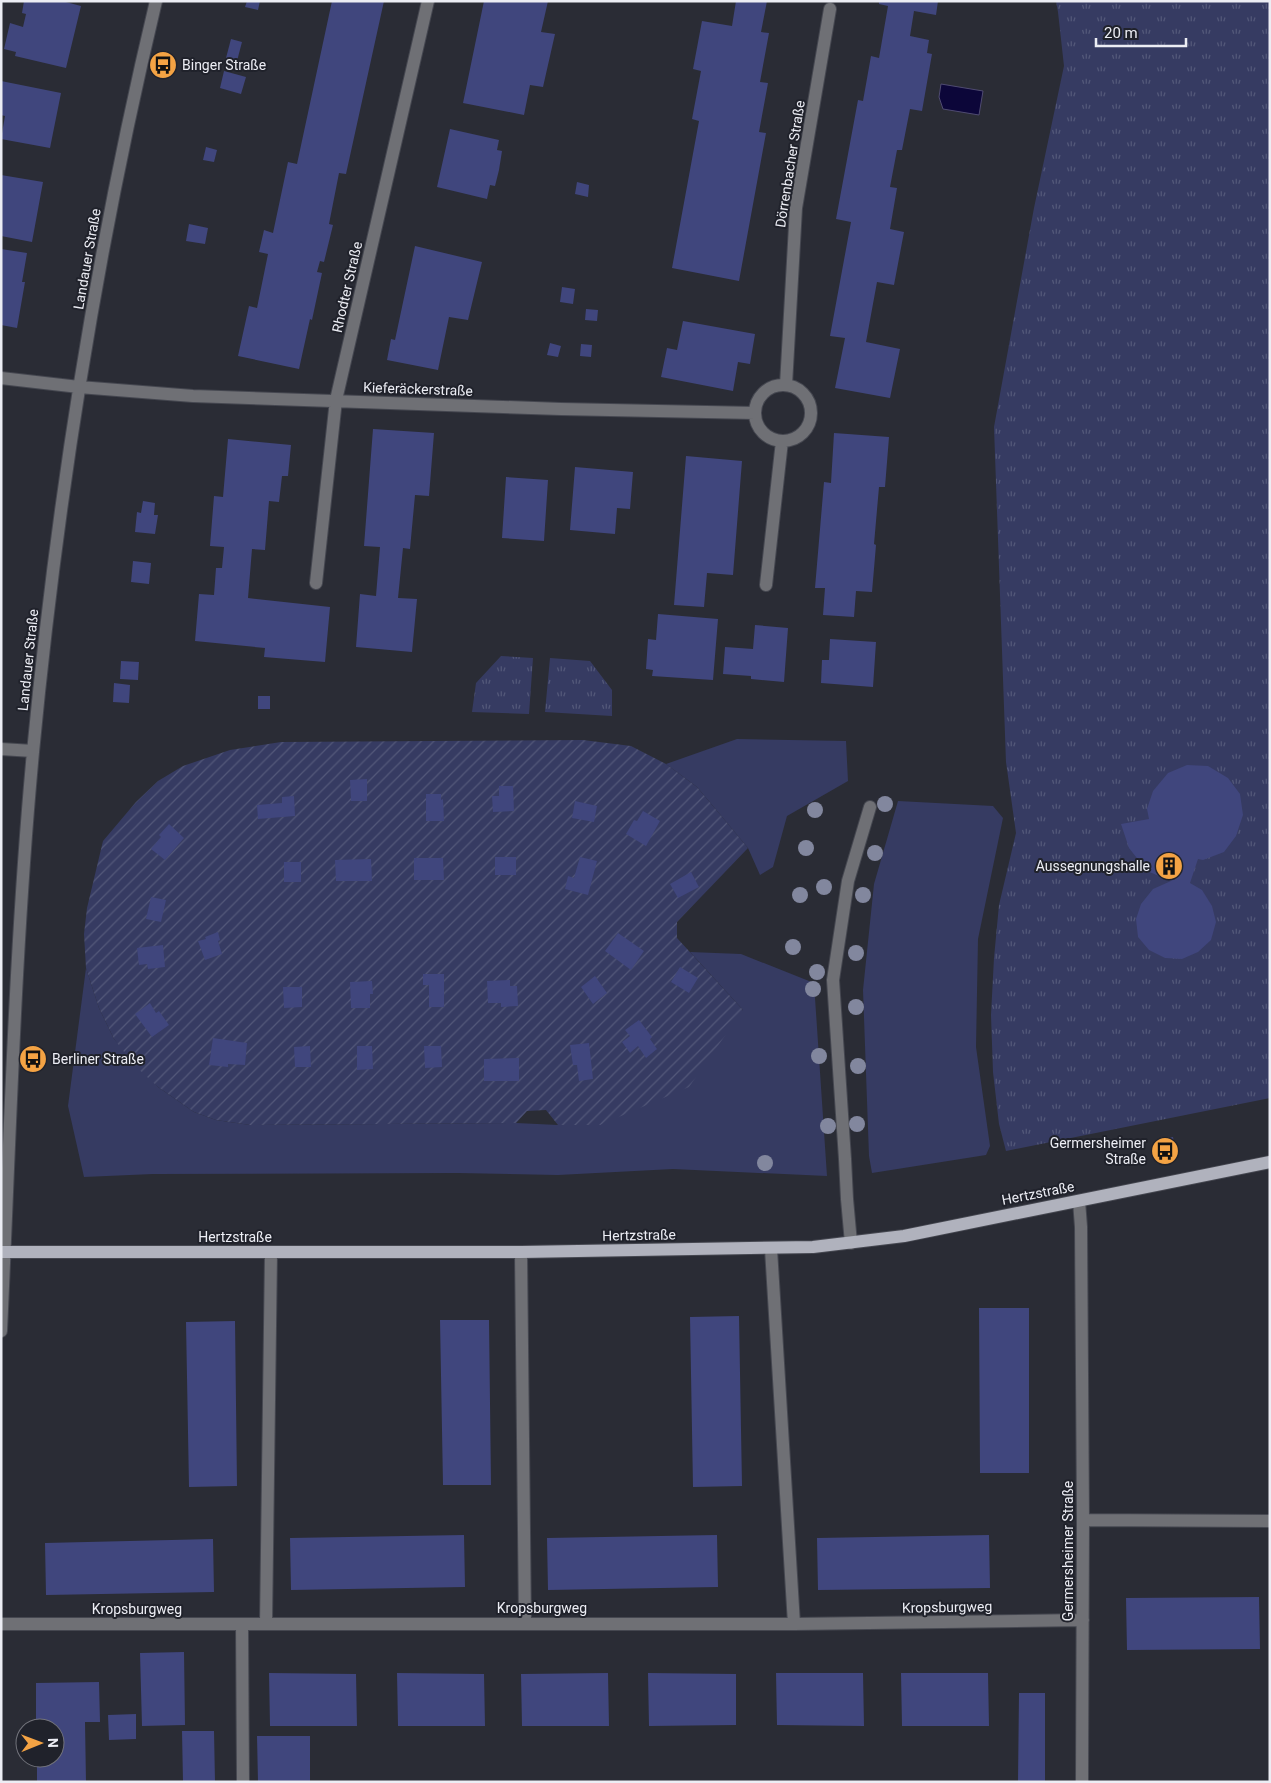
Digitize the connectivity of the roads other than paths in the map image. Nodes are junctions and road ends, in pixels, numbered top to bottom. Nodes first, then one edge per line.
1 (156, 1) edge
2 (428, 1) edge
3 (830, 9) dead end
4 (1, 378) edge
5 (786, 385) junction
6 (79, 387) junction
7 (336, 400) junction
8 (755, 413) junction
9 (782, 441) junction
10 (316, 583) dead end
11 (766, 585) dead end
12 (1, 749) edge
13 (33, 751) junction
14 (870, 807) dead end
15 (1270, 1162) edge
16 (1078, 1200) junction
17 (851, 1243) junction
18 (770, 1249) junction
19 (3, 1252) edge
20 (270, 1252) junction
21 (521, 1252) junction
22 (1, 1331) edge
23 (1083, 1520) junction
24 (1270, 1521) edge
25 (1083, 1620) junction
26 (524, 1623) junction
27 (1, 1624) edge
28 (242, 1624) junction
29 (266, 1624) junction
30 (794, 1624) junction
31 (243, 1782) edge
32 (1082, 1782) edge

1 - 6 street, Landauer Straße
2 - 7 street, Rhodter Straße
3 - 5 street, Dörrenbacher Straße
4 - 6 street, Kieferäckerstraße
5 - 8 street
5 - 9 street
6 - 7 street, Kieferäckerstraße
6 - 13 street, Landauer Straße
7 - 8 street, Kieferäckerstraße
7 - 10 street, Rhodter Straße
8 - 9 street
9 - 11 street
12 - 13 street
13 - 19 street, Landauer Straße
14 - 17 street
15 - 16 main road, Hertzstraße
16 - 17 main road, Hertzstraße
16 - 23 street, Germersheimer Straße
17 - 18 main road, Hertzstraße
18 - 21 main road, Hertzstraße
18 - 30 street
19 - 20 main road, Hertzstraße
19 - 22 street, Landauer Straße
20 - 21 main road, Hertzstraße
20 - 29 street
21 - 26 street
23 - 24 street
23 - 25 street, Germersheimer Straße
25 - 30 street, Kropsburgweg
25 - 32 street, Germersheimer Straße
26 - 29 street, Kropsburgweg
26 - 30 street, Kropsburgweg
27 - 28 street, Kropsburgweg
28 - 29 street, Kropsburgweg
28 - 31 street

